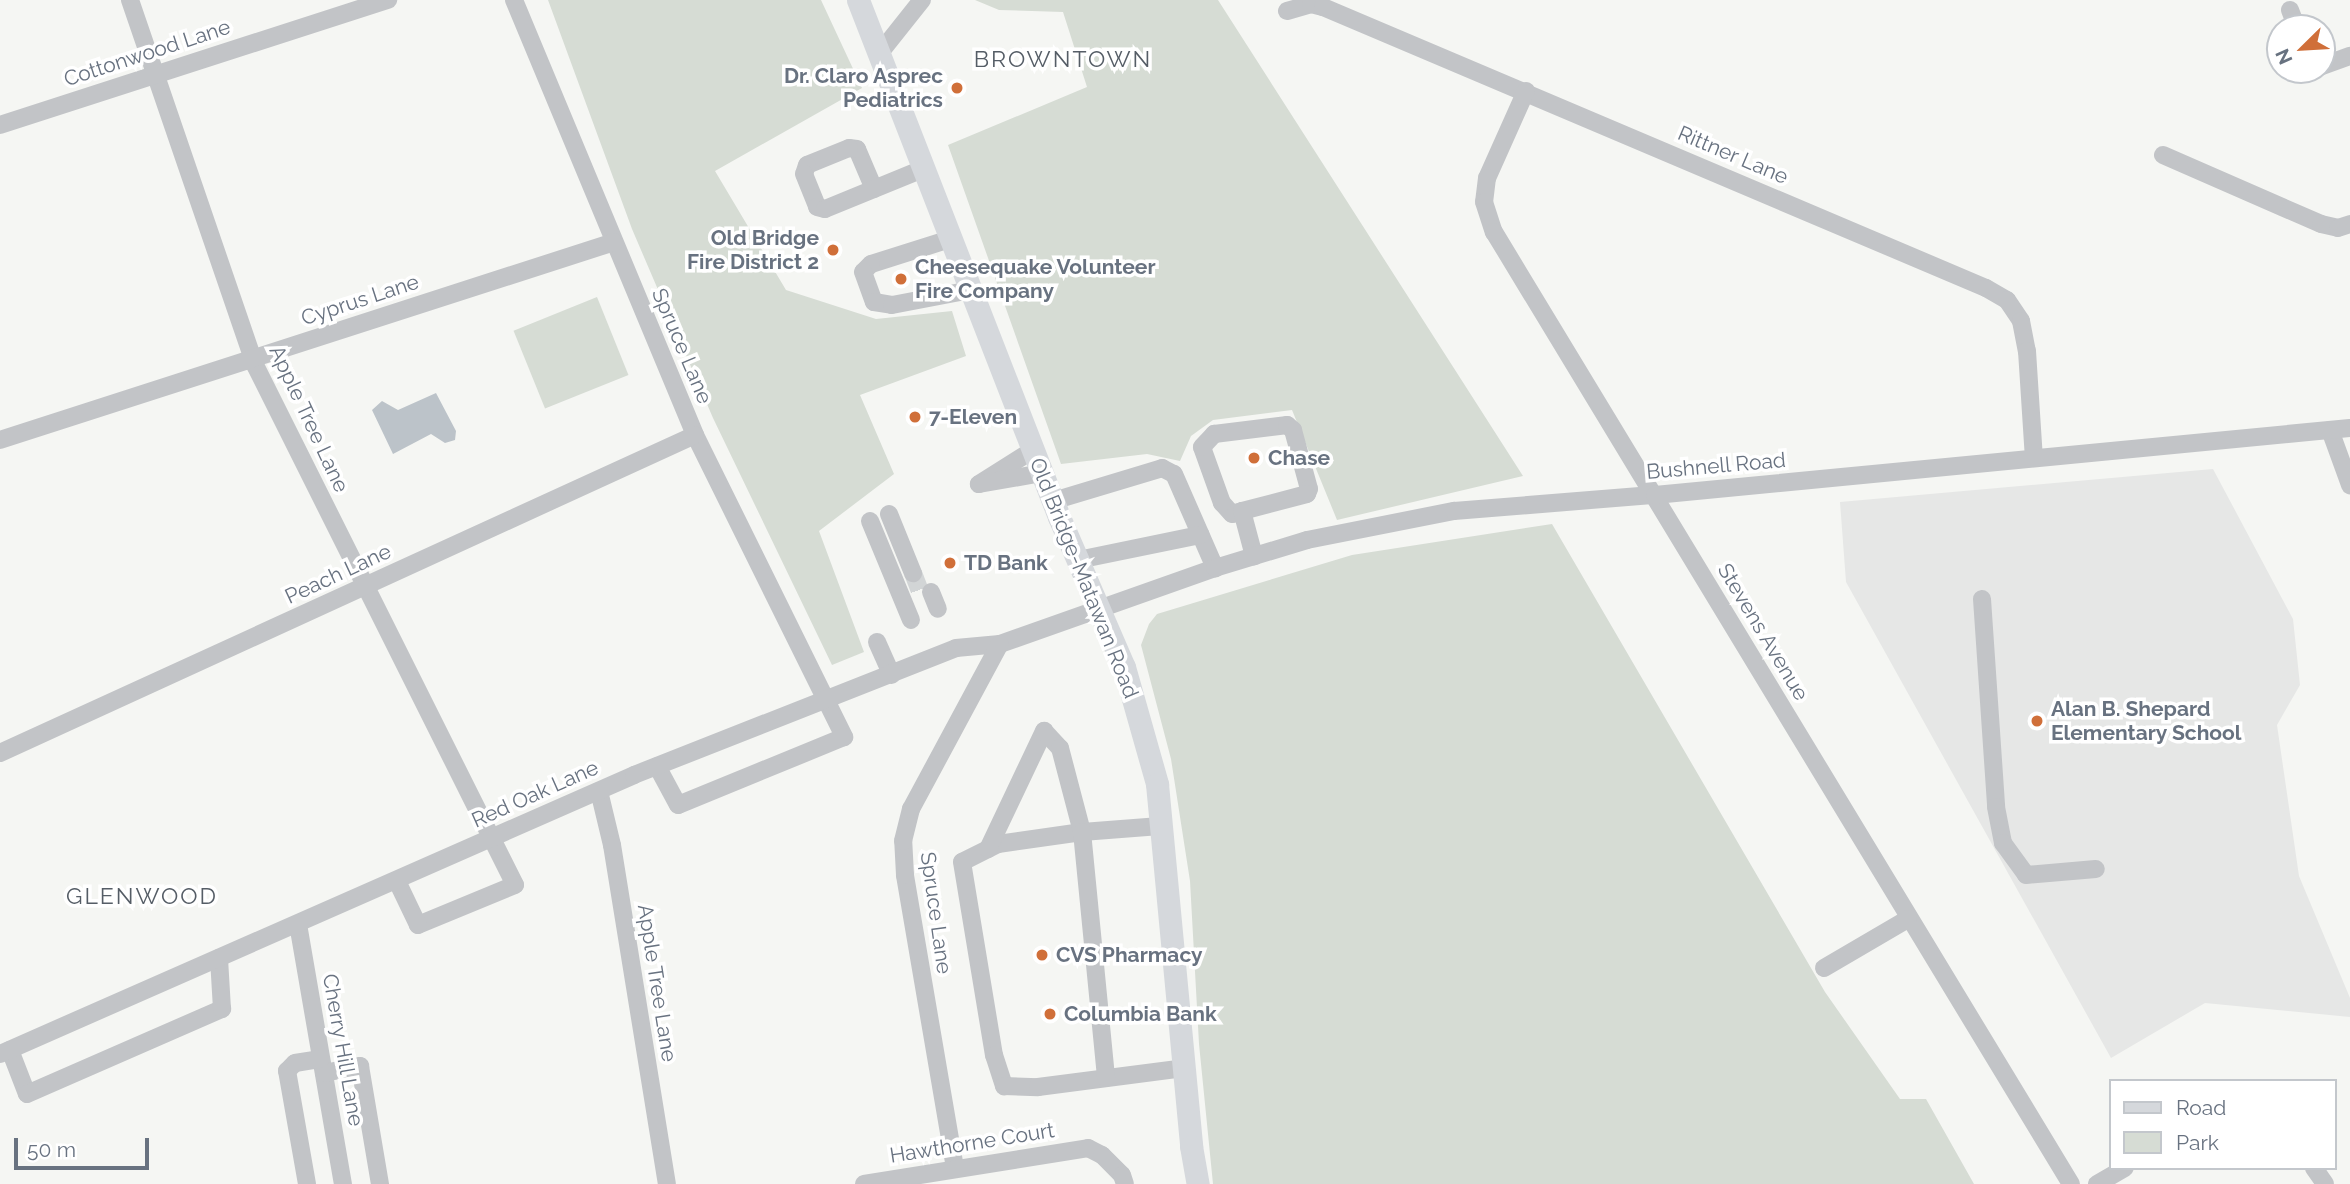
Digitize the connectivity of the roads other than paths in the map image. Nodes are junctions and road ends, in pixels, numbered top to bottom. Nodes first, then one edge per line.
1 (130, 0) edge
2 (388, 0) edge
3 (514, 0) edge
4 (858, 0) edge
5 (922, 0) edge
6 (2290, 10) dead end
7 (1287, 11) dead end
8 (2292, 14) edge
9 (878, 54) junction
10 (155, 74) junction
11 (1526, 92) junction
12 (0, 125) edge
13 (2164, 155) dead end
14 (923, 169) junction
15 (874, 189) dead end
16 (2350, 223) edge
17 (950, 239) junction
18 (614, 242) junction
19 (971, 290) junction
20 (253, 358) junction
21 (2350, 428) edge
22 (2330, 430) junction
23 (695, 435) junction
24 (0, 440) edge
25 (1033, 450) junction
26 (2034, 458) junction
27 (1042, 472) junction
28 (2350, 485) edge
29 (1655, 495) junction
30 (1053, 501) junction
31 (1242, 512) junction
32 (1200, 535) junction
33 (1254, 556) junction
34 (1077, 560) junction
35 (1215, 568) junction
36 (913, 573) tunnel mouth
37 (364, 587) junction
38 (1982, 599) dead end
39 (924, 607) dead end
40 (1099, 608) junction
41 (877, 642) dead end
42 (1000, 644) junction
43 (892, 675) junction
44 (828, 701) junction
45 (0, 753) edge
46 (657, 766) junction
47 (599, 791) junction
48 (1160, 826) junction
49 (1082, 832) junction
50 (492, 838) junction
51 (988, 849) junction
52 (2096, 869) dead end
53 (397, 881) junction
54 (1908, 919) junction
55 (298, 924) junction
56 (219, 958) junction
57 (1824, 968) dead end
58 (5, 1052) edge
59 (323, 1066) junction
60 (1184, 1068) junction
61 (1106, 1078) junction
62 (956, 1168) junction
63 (2122, 1170) edge
64 (307, 1184) edge
65 (343, 1184) edge
66 (380, 1184) edge
67 (667, 1184) edge
68 (864, 1184) edge
69 (1125, 1184) edge
70 (1198, 1184) edge
71 (2071, 1184) edge
72 (2097, 1184) edge

1 - 10 street, Apple Tree Lane
2 - 10 street, Cottonwood Lane
3 - 18 street, Spruce Lane
4 - 9 main road, Old Bridge-Matawan Road
5 - 9 street
6 - 8 street
7 - 11 street, Rittner Lane
9 - 14 main road, Old Bridge-Matawan Road
10 - 12 street, Cottonwood Lane
10 - 20 street, Apple Tree Lane
11 - 26 street, Rittner Lane
11 - 29 street, Stevens Avenue
13 - 16 street
14 - 15 street
14 - 17 main road, Old Bridge-Matawan Road
17 - 19 main road, Old Bridge-Matawan Road
17 - 19 street
18 - 20 street, Cyprus Lane
18 - 23 street, Spruce Lane
19 - 25 main road, Old Bridge-Matawan Road
20 - 24 street, Cyprus Lane
20 - 37 street, Apple Tree Lane
21 - 22 street, Bushnell Road
22 - 26 street, Bushnell Road
22 - 28 street
23 - 37 street, Peach Lane
23 - 44 street, Spruce Lane
25 - 27 main road, Old Bridge-Matawan Road
25 - 27 street
26 - 29 street, Bushnell Road
27 - 30 main road, Old Bridge-Matawan Road
29 - 33 street, Bushnell Road
29 - 54 street, Stevens Avenue
30 - 32 street
30 - 34 main road, Old Bridge-Matawan Road
31 - 31 street
31 - 33 street
32 - 34 street
32 - 35 street
33 - 35 street, Bushnell Road
34 - 40 main road, Old Bridge-Matawan Road
35 - 40 street, Bushnell Road
36 - 39 street
37 - 45 street, Peach Lane
37 - 50 street, Apple Tree Lane
38 - 52 street
40 - 42 street, Red Oak Lane
40 - 48 main road, Old Bridge-Matawan Road
41 - 43 street
42 - 43 street, Red Oak Lane
42 - 62 street, Spruce Lane
43 - 44 street, Red Oak Lane
44 - 46 street, Red Oak Lane
44 - 46 street, Spruce Lane
46 - 47 street, Red Oak Lane
47 - 50 street, Red Oak Lane
47 - 67 street, Apple Tree Lane
48 - 49 street
48 - 60 main road, Old Bridge-Matawan Road
49 - 51 street
49 - 51 street
49 - 61 street
50 - 53 street, Red Oak Lane
50 - 53 street, Apple Tree Lane
51 - 61 street
53 - 55 street, Red Oak Lane
54 - 57 street
54 - 71 street, Stevens Avenue
55 - 56 street, Red Oak Lane
55 - 59 street, Cherry Hill Lane
56 - 58 street, Red Oak Lane
56 - 58 street
59 - 64 street
59 - 65 street, Cherry Hill Lane
59 - 66 street
60 - 61 street
60 - 70 main road, Old Bridge-Matawan Road
62 - 68 street, Hawthorne Court
62 - 69 street, Hawthorne Court
63 - 72 street

